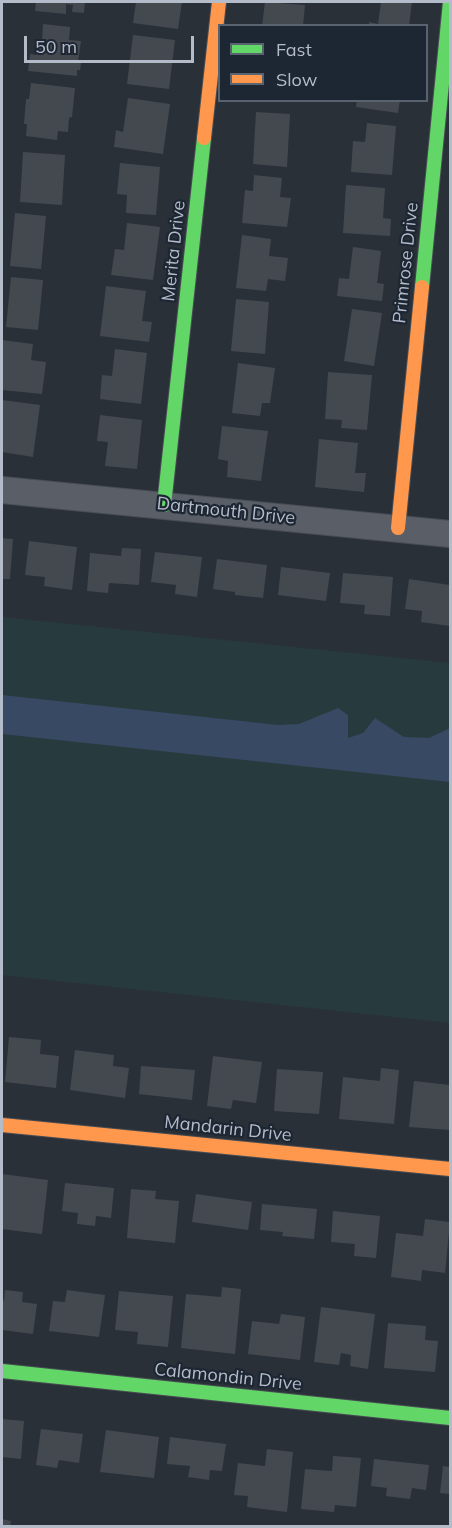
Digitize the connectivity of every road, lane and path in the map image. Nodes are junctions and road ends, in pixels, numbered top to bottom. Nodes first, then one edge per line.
1 (219, 2) edge
2 (450, 2) edge
3 (2, 490) edge
4 (164, 505) junction
5 (398, 528) junction
6 (450, 534) edge
7 (2, 1125) edge
8 (450, 1169) edge
9 (2, 1371) edge
10 (450, 1418) edge

1 - 4 street, Merita Drive
2 - 5 street, Primrose Drive
3 - 4 street, Dartmouth Drive
4 - 5 street, Dartmouth Drive
5 - 6 street, Dartmouth Drive
7 - 8 street, Mandarin Drive
9 - 10 street, Calamondin Drive

